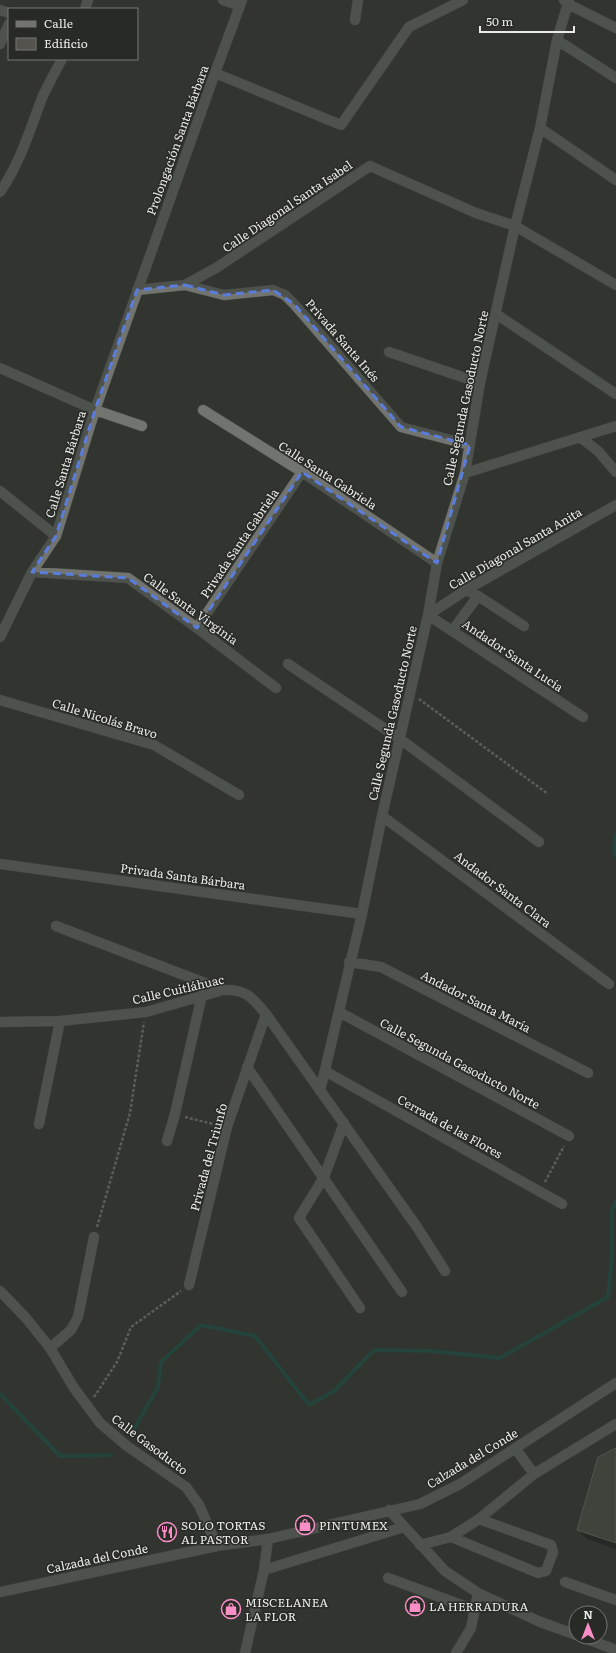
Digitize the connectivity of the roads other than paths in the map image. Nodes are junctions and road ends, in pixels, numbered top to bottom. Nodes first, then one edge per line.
1 (223, 0) edge
2 (358, 0) edge
3 (463, 0) edge
4 (567, 1) edge
5 (241, 3) edge
6 (355, 20) dead end
7 (8, 26) edge
8 (616, 28) edge
9 (557, 40) junction
10 (0, 44) edge
11 (61, 60) edge
12 (215, 73) junction
13 (616, 78) edge
14 (540, 128) junction
15 (616, 180) edge
16 (0, 192) edge
17 (515, 226) junction
18 (185, 285) junction
19 (616, 285) edge
20 (137, 290) junction
21 (496, 314) junction
22 (389, 352) dead end
23 (0, 368) edge
24 (480, 384) junction
25 (616, 394) edge
26 (95, 410) junction
27 (203, 410) dead end
28 (142, 426) dead end
29 (616, 426) edge
30 (580, 437) junction
31 (470, 445) junction
32 (302, 472) junction
33 (616, 472) edge
34 (464, 473) junction
35 (0, 491) edge
36 (616, 505) edge
37 (56, 536) junction
38 (437, 563) junction
39 (32, 572) junction
40 (466, 590) junction
41 (478, 596) junction
42 (428, 614) junction
43 (524, 626) dead end
44 (197, 628) junction
45 (452, 631) junction
46 (0, 637) edge
47 (288, 664) dead end
48 (276, 688) dead end
49 (0, 700) edge
50 (583, 717) dead end
51 (400, 739) junction
52 (239, 795) dead end
53 (382, 816) junction
54 (539, 842) dead end
55 (0, 864) edge
56 (362, 914) junction
57 (56, 926) dead end
58 (349, 962) junction
59 (609, 984) dead end
60 (223, 990) junction
61 (202, 995) junction
62 (339, 1012) junction
63 (266, 1014) junction
64 (60, 1021) junction
65 (0, 1022) edge
66 (247, 1067) junction
67 (325, 1071) junction
68 (588, 1073) dead end
69 (320, 1091) junction
70 (344, 1123) junction
71 (39, 1124) dead end
72 (569, 1136) road end
73 (167, 1141) dead end
74 (324, 1177) junction
75 (562, 1204) dead end
76 (94, 1237) road end
77 (445, 1271) dead end
78 (189, 1285) road end
79 (0, 1291) edge
80 (402, 1292) dead end
81 (360, 1308) dead end
82 (50, 1348) junction
83 (616, 1383) edge
84 (616, 1424) edge
85 (515, 1448) junction
86 (534, 1474) junction
87 (389, 1510) junction
88 (479, 1519) junction
89 (404, 1528) junction
90 (451, 1537) junction
91 (268, 1539) junction
92 (420, 1545) junction
93 (217, 1546) junction
94 (264, 1570) junction
95 (388, 1578) dead end
96 (565, 1582) dead end
97 (0, 1592) edge
98 (478, 1593) junction
99 (616, 1600) edge
100 (475, 1610) junction
101 (568, 1632) edge
102 (246, 1653) edge
103 (456, 1653) edge

1 - 5 street
2 - 6 street
3 - 12 street
4 - 8 street
4 - 9 street, Calle Segunda Gasoducto Norte
5 - 12 street, Prolongación Santa Bárbara
7 - 10 street
9 - 13 street
9 - 14 street, Calle Segunda Gasoducto Norte
11 - 16 street
12 - 20 street, Prolongación Santa Bárbara
14 - 15 street
14 - 17 street, Calle Segunda Gasoducto Norte
17 - 18 street, Calle Diagonal Santa Isabel
17 - 19 street
17 - 21 street, Calle Segunda Gasoducto Norte
18 - 20 street, Calle Diagonal Santa Isabel
18 - 31 street, Privada Santa Inés
20 - 26 street, Calle Santa Bárbara
21 - 24 street, Calle Segunda Gasoducto Norte
21 - 25 street
22 - 24 street
23 - 26 street
24 - 31 street, Calle Segunda Gasoducto Norte
26 - 28 street
26 - 37 street, Calle Santa Bárbara
27 - 32 street, Calle Santa Gabriela
29 - 30 street
30 - 33 street
30 - 34 street
31 - 34 street, Calle Segunda Gasoducto Norte
32 - 38 street, Calle Santa Gabriela
32 - 44 street, Privada Santa Gabriela
34 - 38 street, Calle Segunda Gasoducto Norte
35 - 37 street
36 - 40 street, Calle Diagonal Santa Anita
37 - 39 street, Calle Santa Bárbara
38 - 42 street, Calle Segunda Gasoducto Norte
39 - 44 street, Calle Santa Virginia
39 - 46 street, Calle Santa Bárbara
40 - 41 street
40 - 42 street, Calle Diagonal Santa Anita
41 - 43 street
41 - 45 street
42 - 45 street, Andador Santa Lucía
42 - 51 street, Calle Segunda Gasoducto Norte
44 - 48 street, Calle Santa Virginia
45 - 50 street, Andador Santa Lucía
47 - 51 street
49 - 52 street, Calle Nicolás Bravo
51 - 53 street, Calle Segunda Gasoducto Norte
51 - 54 street
53 - 56 street, Calle Segunda Gasoducto Norte
53 - 59 street, Andador Santa Clara
55 - 56 street, Privada Santa Bárbara
56 - 58 street, Calle Segunda Gasoducto Norte
57 - 60 street
58 - 62 street, Calle Segunda Gasoducto Norte
58 - 68 street, Andador Santa María
60 - 61 street, Calle Cuitláhuac
60 - 63 street, Calle Cuitláhuac
61 - 64 street, Calle Cuitláhuac
61 - 73 street
62 - 67 street, Calle Segunda Gasoducto Norte
62 - 72 street, Calle Segunda Gasoducto Norte
63 - 66 street, Privada del Triunfo
63 - 69 street, Calle Cuitláhuac
64 - 65 street, Calle Cuitláhuac
64 - 71 street
66 - 74 street
66 - 78 street, Privada del Triunfo
67 - 69 street, Calle Segunda Gasoducto Norte
67 - 75 street, Cerrada de las Flores
69 - 70 street, Calle Cuitláhuac
70 - 74 street
70 - 77 street, Calle Cuitláhuac
74 - 80 street
74 - 81 street
76 - 82 street
79 - 82 street, Calle Gasoducto
82 - 93 street, Calle Gasoducto
83 - 85 street, Calzada del Conde
84 - 86 street
85 - 86 street
85 - 87 street, Calzada del Conde
86 - 88 street
87 - 89 street
87 - 91 street, Calzada del Conde
88 - 90 street
88 - 90 street
89 - 92 street
89 - 94 street
90 - 92 street
91 - 93 street, Calzada del Conde
91 - 94 street
92 - 98 street
93 - 97 street, Calzada del Conde
94 - 102 street
95 - 100 street
96 - 99 street
98 - 100 street
98 - 101 street
100 - 103 street

